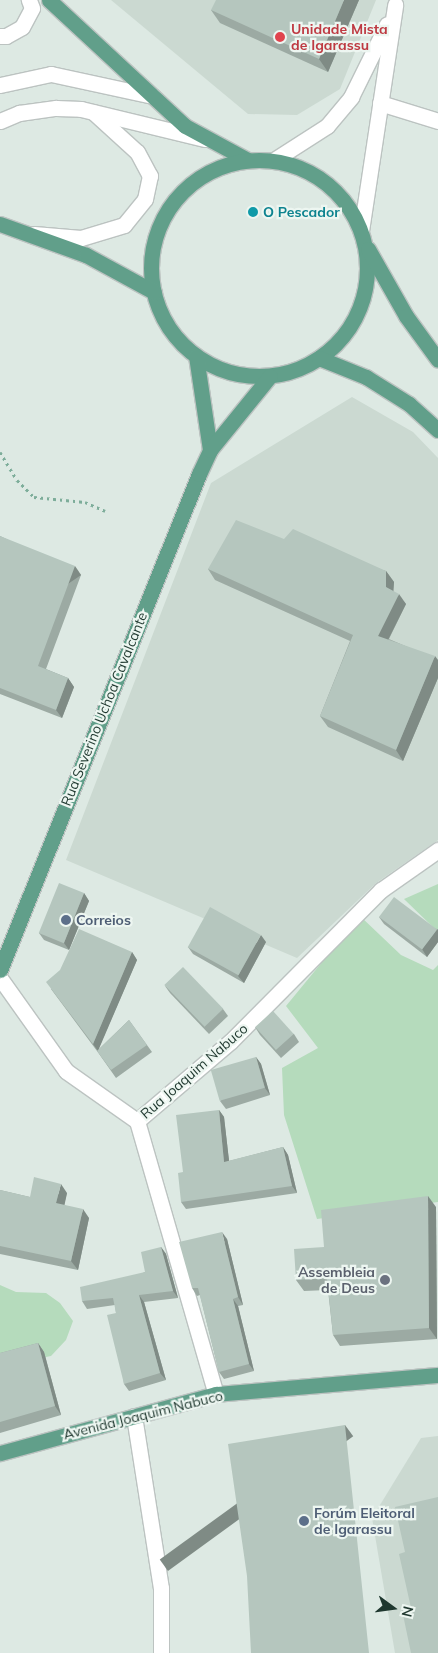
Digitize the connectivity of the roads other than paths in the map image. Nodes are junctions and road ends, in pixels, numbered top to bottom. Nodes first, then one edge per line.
1 (29, 0) edge
2 (49, 0) edge
3 (396, 2) edge
4 (0, 36) edge
5 (0, 85) edge
6 (153, 96) junction
7 (380, 103) junction
8 (94, 112) junction
9 (0, 121) edge
10 (438, 121) edge
11 (206, 140) junction
12 (248, 160) junction
13 (274, 160) junction
14 (0, 224) edge
15 (20, 232) junction
16 (363, 237) junction
17 (154, 292) junction
18 (196, 356) junction
19 (319, 358) junction
20 (438, 360) edge
21 (270, 376) junction
22 (438, 430) edge
23 (210, 450) junction
24 (438, 850) edge
25 (0, 970) edge
26 (0, 978) edge
27 (137, 1121) junction
28 (438, 1375) edge
29 (216, 1394) junction
30 (134, 1416) junction
31 (0, 1453) edge
32 (161, 1653) edge

1 - 4 street
2 - 6 main road
3 - 7 street
3 - 13 street
5 - 6 street
6 - 11 main road
7 - 10 street
7 - 16 street
8 - 9 street
8 - 11 street
8 - 15 street
11 - 12 main road
12 - 13 main road
12 - 17 main road
13 - 16 main road
14 - 15 main road
15 - 17 main road
16 - 19 main road
16 - 20 main road
17 - 18 main road
18 - 21 main road
18 - 23 main road
19 - 21 main road
19 - 22 main road
21 - 23 main road
23 - 25 main road, Rua Severino Uchoa Cavalcante
24 - 27 street, Rua Joaquim Nabuco
26 - 27 street
27 - 29 street, Rua Joaquim Nabuco
28 - 29 main road, Avenida Joaquim Nabuco
29 - 30 main road, Avenida Joaquim Nabuco
30 - 31 main road, Avenida Joaquim Nabuco
30 - 32 street

